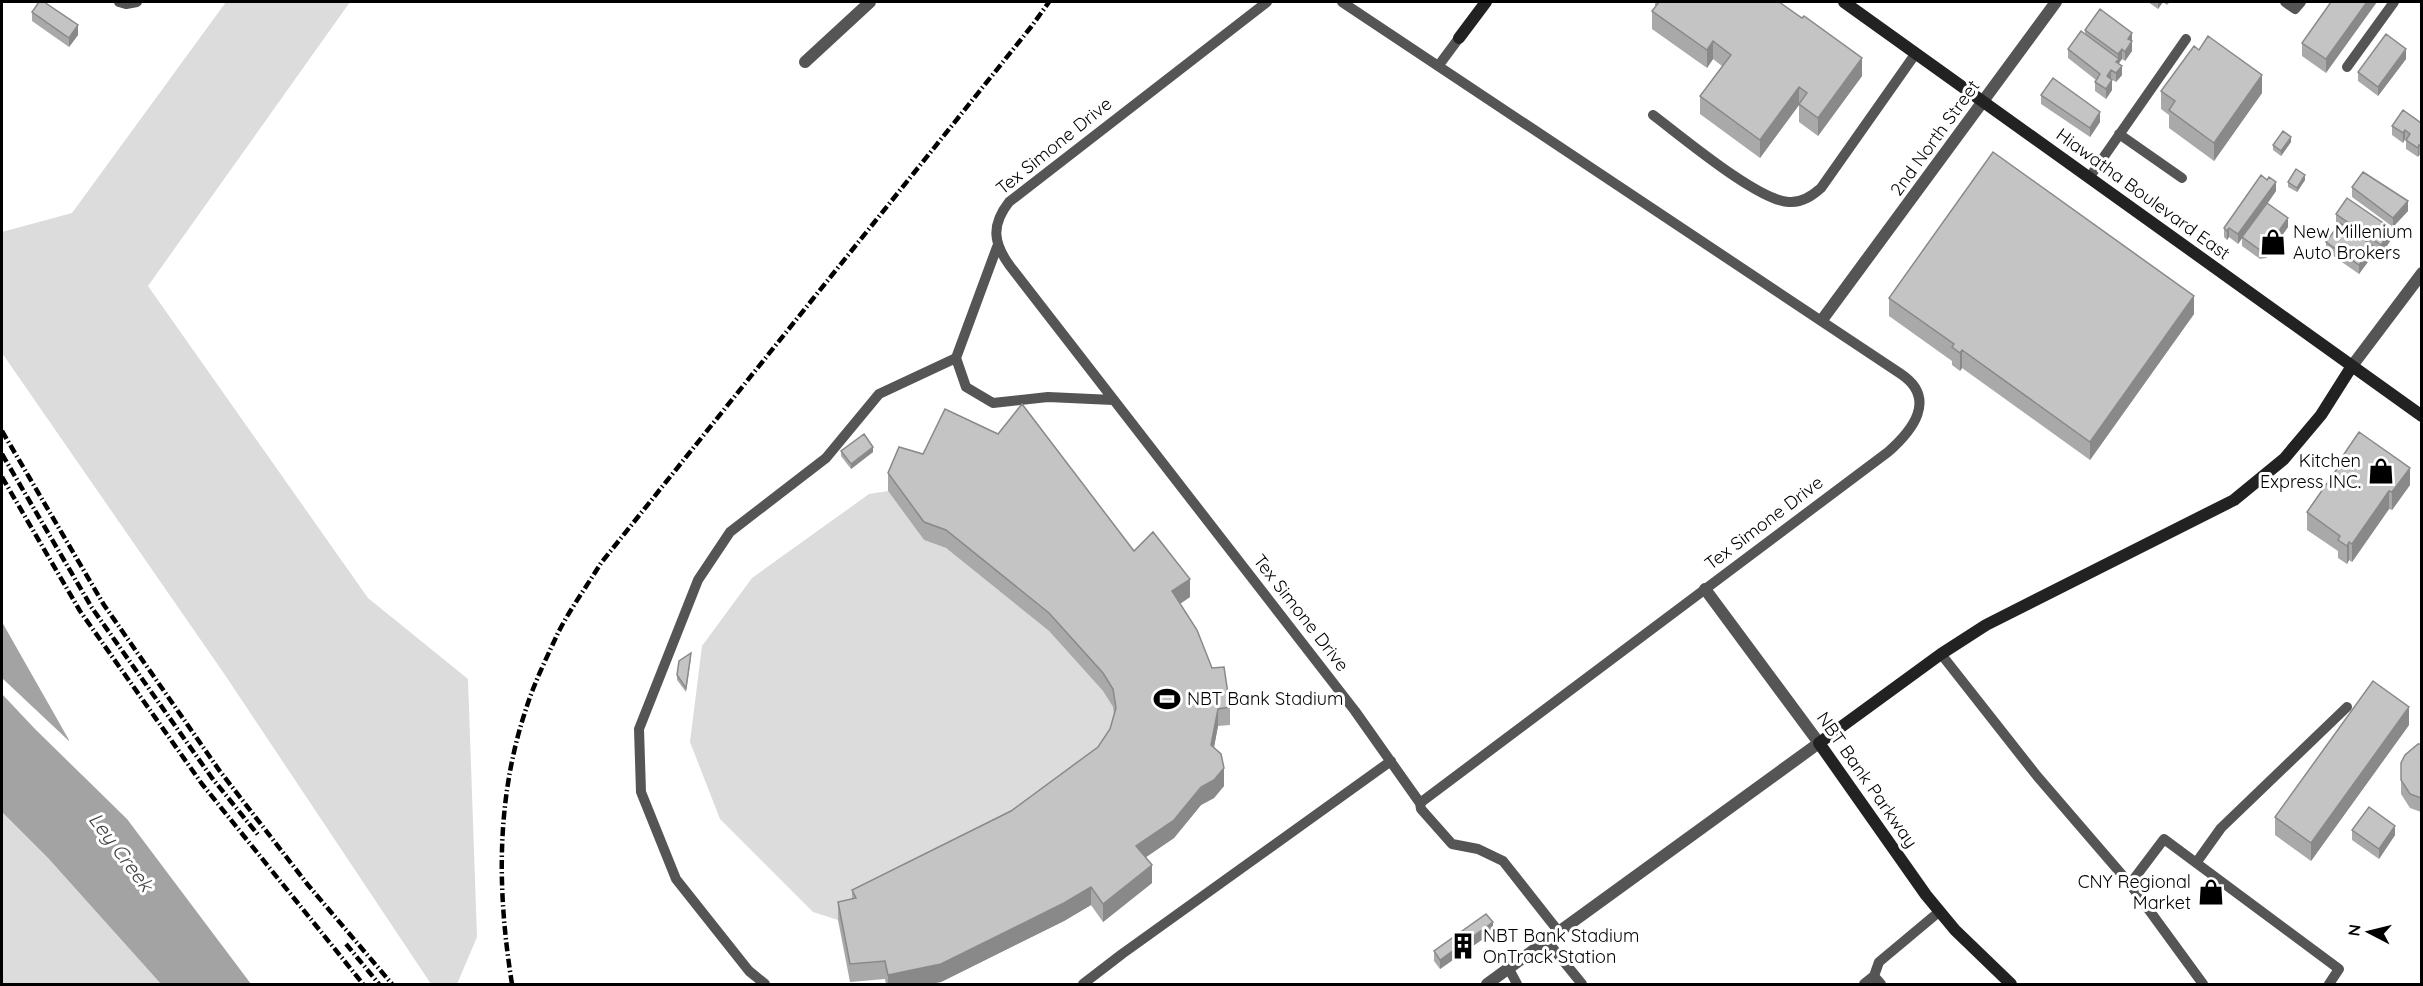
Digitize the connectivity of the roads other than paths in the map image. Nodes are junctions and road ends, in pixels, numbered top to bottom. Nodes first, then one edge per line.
1 (119, 2) edge
2 (137, 2) edge
3 (870, 2) edge
4 (1267, 2) edge
5 (1342, 2) edge
6 (1486, 2) edge
7 (1844, 2) edge
8 (2056, 2) edge
9 (2285, 2) edge
10 (2301, 2) edge
11 (2394, 2) edge
12 (1459, 38) joint
13 (2186, 39) dead end
14 (1916, 53) junction
15 (805, 62) dead end
16 (1439, 65) junction
17 (2347, 67) dead end
18 (1983, 102) junction
19 (1653, 116) dead end
20 (2119, 134) junction
21 (2090, 178) junction
22 (2182, 178) dead end
23 (998, 247) junction
24 (2421, 273) edge
25 (1822, 320) junction
26 (956, 358) junction
27 (2352, 366) junction
28 (1113, 400) junction
29 (2421, 416) edge
30 (1705, 589) junction
31 (1941, 654) junction
32 (2347, 707) dead end
33 (1819, 743) junction
34 (1391, 761) junction
35 (1420, 802) junction
36 (2196, 863) junction
37 (2130, 884) junction
38 (1940, 912) junction
39 (1559, 932) junction
40 (1547, 941) junction
41 (1509, 969) junction
42 (1878, 980) edge
43 (765, 984) edge
44 (1083, 984) edge
45 (1487, 984) edge
46 (1517, 984) edge
47 (1582, 984) edge
48 (1864, 984) edge
49 (2010, 984) edge
50 (2203, 984) edge
51 (2329, 984) edge

1 - 2 lane
3 - 15 street
4 - 23 lane, Tex Simone Drive
5 - 16 lane
6 - 12 street
7 - 14 street, Hiawatha Boulevard East
8 - 18 street, 2nd North Street
9 - 10 lane
11 - 17 lane
12 - 16 lane
13 - 20 lane
14 - 18 street, Hiawatha Boulevard East
14 - 19 lane
16 - 25 lane, Tex Simone Drive
18 - 21 street, Hiawatha Boulevard East
18 - 25 street, 2nd North Street
20 - 21 lane
20 - 22 lane
21 - 27 street, Hiawatha Boulevard East
23 - 26 lane
23 - 28 lane, Tex Simone Drive
24 - 27 street
25 - 30 lane, Tex Simone Drive
26 - 28 lane
26 - 43 lane
27 - 29 street, Hiawatha Boulevard East
27 - 31 street
28 - 34 lane, Tex Simone Drive
30 - 33 street, NBT Bank Parkway
30 - 35 lane, Tex Simone Drive
31 - 33 street
31 - 37 lane
32 - 36 lane
33 - 38 street, NBT Bank Parkway
33 - 39 street
34 - 35 lane, Tex Simone Drive
34 - 44 lane
35 - 39 lane
36 - 37 lane
36 - 51 lane
37 - 50 lane
38 - 42 lane
38 - 49 street, NBT Bank Parkway
39 - 40 street
40 - 41 street
40 - 47 lane
41 - 45 street
41 - 46 lane
42 - 48 lane

